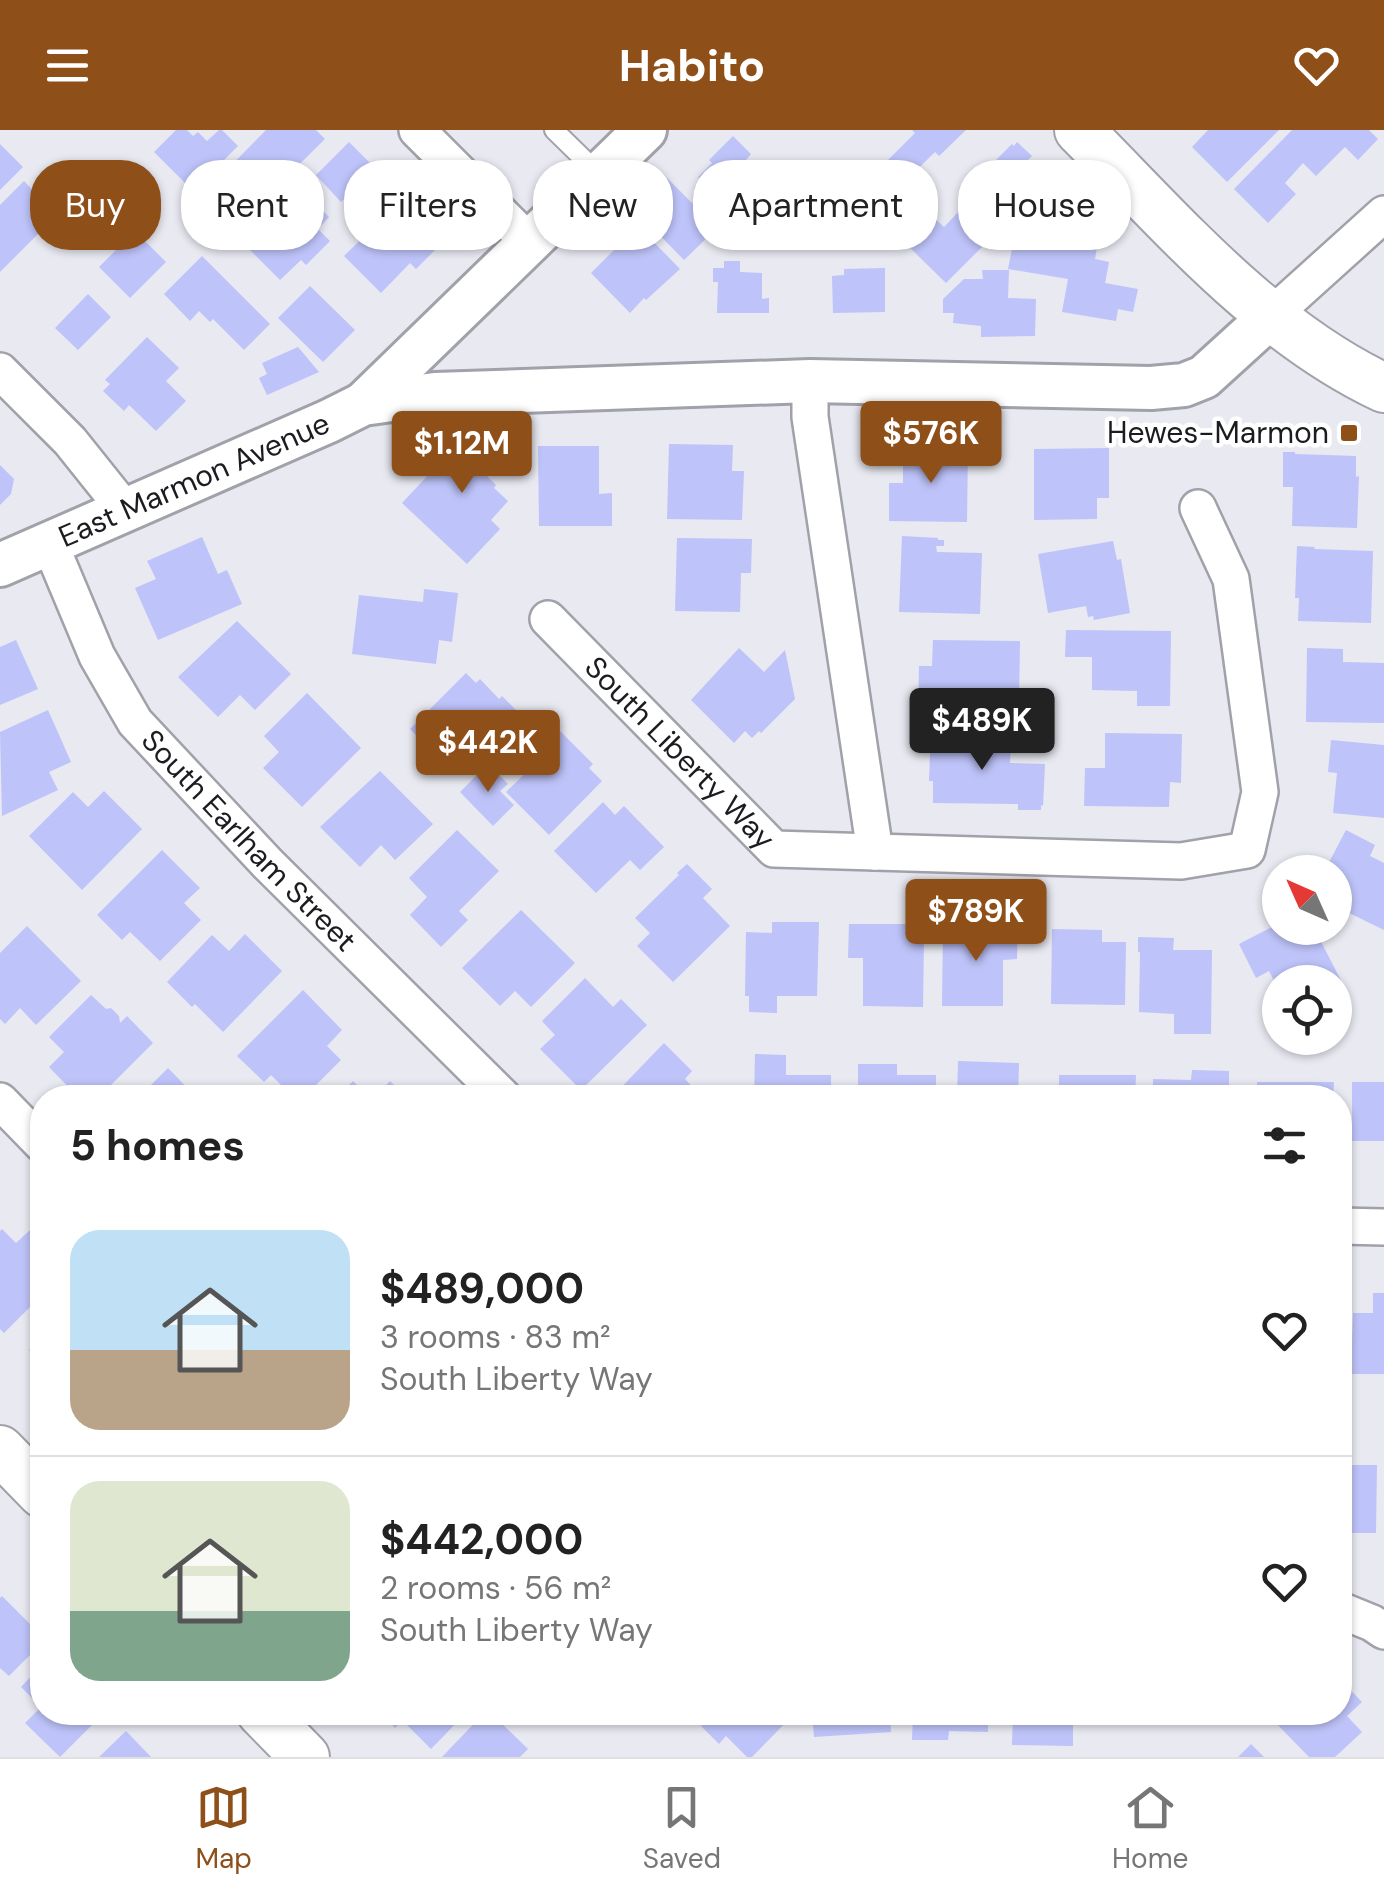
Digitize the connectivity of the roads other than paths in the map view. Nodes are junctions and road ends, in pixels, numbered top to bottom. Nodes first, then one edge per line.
1 (417, 130) edge
2 (554, 130) edge
3 (645, 130) edge
4 (1079, 130) edge
5 (585, 160) edge
6 (615, 160) edge
7 (1384, 214) edge
8 (533, 241) edge
9 (530, 244) junction
10 (1271, 316) junction
11 (0, 371) edge
12 (810, 381) junction
13 (1384, 388) edge
14 (363, 404) junction
15 (1198, 508) dead end
16 (126, 511) junction
17 (50, 544) junction
18 (0, 565) edge
19 (548, 619) dead end
20 (874, 852) junction
21 (491, 1085) edge
22 (0, 1101) edge
23 (30, 1132) edge
24 (1352, 1226) edge
25 (1384, 1227) edge
26 (0, 1450) edge
27 (30, 1480) edge
28 (1352, 1615) edge
29 (1384, 1630) edge
30 (274, 1725) edge
31 (305, 1757) edge

1 - 9 street
2 - 5 lane
3 - 6 street
4 - 10 main road
7 - 10 street
8 - 9 street
9 - 14 street
10 - 12 street, East Marmon Avenue
10 - 13 main road
11 - 16 street
12 - 14 street, East Marmon Avenue
12 - 20 street
14 - 16 street, East Marmon Avenue
15 - 20 street, South Liberty Way
16 - 17 street, East Marmon Avenue
17 - 18 street, East Marmon Avenue
17 - 21 street, South Earlham Street
19 - 20 street, South Liberty Way
22 - 23 street
24 - 25 street
26 - 27 main road
28 - 29 street
30 - 31 main road

